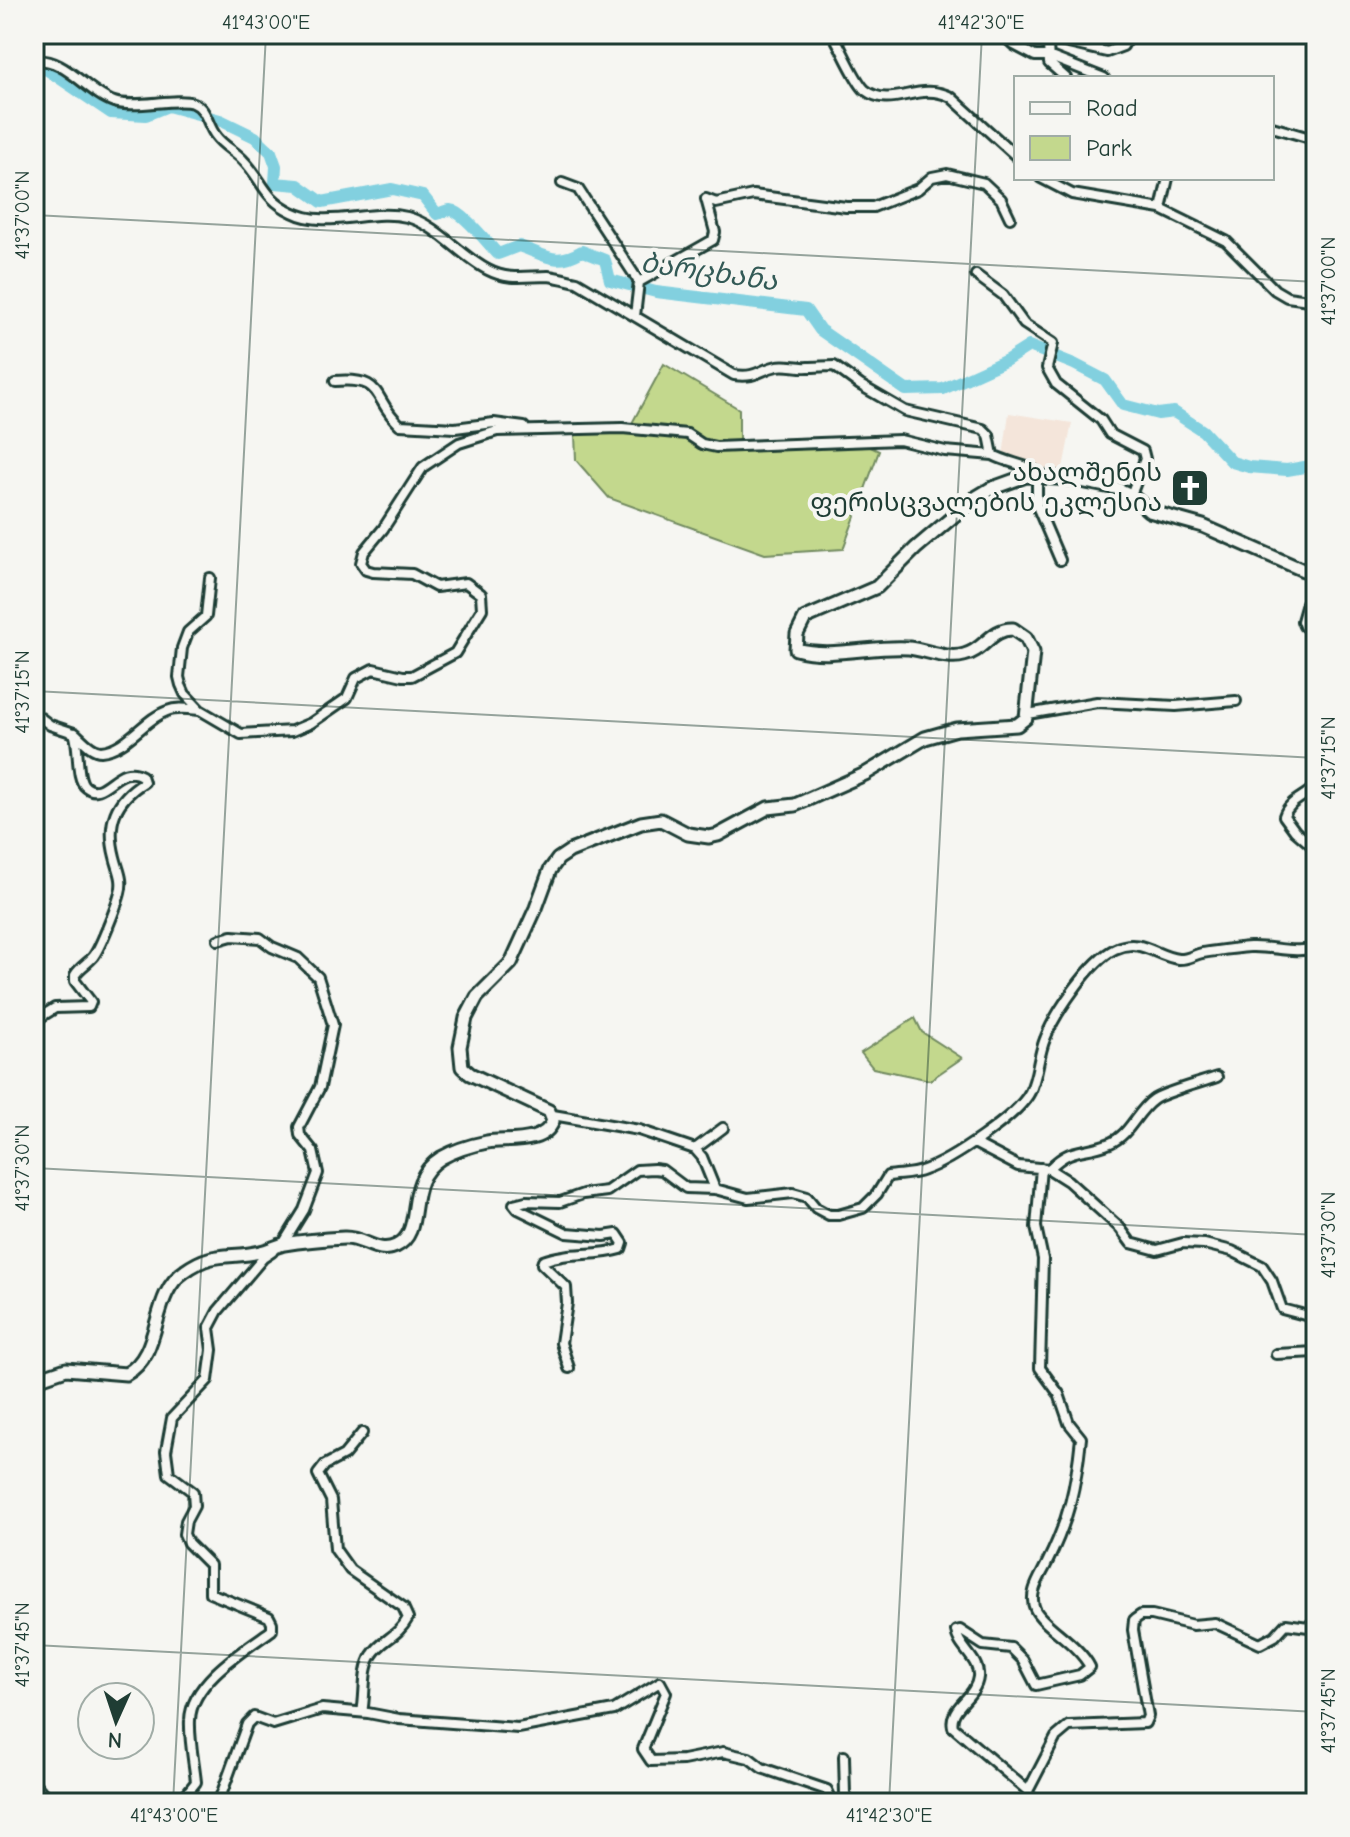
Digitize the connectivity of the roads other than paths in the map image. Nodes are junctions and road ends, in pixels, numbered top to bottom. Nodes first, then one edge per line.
1 (833, 34) edge
2 (1002, 34) edge
3 (1129, 34) edge
4 (1048, 56) junction
5 (34, 61) edge
6 (1064, 76) edge
7 (1099, 76) edge
8 (1274, 128) edge
9 (1316, 142) edge
10 (1014, 154) edge
11 (1045, 180) edge
12 (1168, 180) edge
13 (562, 183) dead end
14 (1161, 209) junction
15 (1010, 218) dead end
16 (976, 275) dead end
17 (638, 287) junction
18 (1316, 301) edge
19 (635, 316) junction
20 (335, 381) dead end
21 (532, 429) junction
22 (993, 455) junction
23 (1040, 476) junction
24 (1131, 495) junction
25 (1060, 560) dead end
26 (1316, 571) edge
27 (210, 578) dead end
28 (1316, 633) edge
29 (1236, 701) dead end
30 (200, 710) junction
31 (34, 713) edge
32 (1028, 714) junction
33 (74, 733) junction
34 (1316, 785) edge
35 (1316, 849) edge
36 (218, 940) dead end
37 (1316, 948) edge
38 (34, 1021) edge
39 (1217, 1077) dead end
40 (553, 1115) junction
41 (723, 1128) dead end
42 (974, 1143) junction
43 (695, 1149) junction
44 (1045, 1169) junction
45 (715, 1189) junction
46 (282, 1244) junction
47 (1316, 1318) edge
48 (1316, 1352) edge
49 (1276, 1354) dead end
50 (569, 1368) dead end
51 (34, 1380) edge
52 (362, 1433) dead end
53 (1316, 1628) edge
54 (362, 1712) junction
55 (844, 1756) dead end
56 (34, 1785) edge
57 (1028, 1791) junction
58 (1316, 1791) edge
59 (49, 1803) edge
60 (179, 1803) edge
61 (216, 1803) edge
62 (833, 1803) edge
63 (849, 1803) edge
64 (1034, 1803) edge
65 (1306, 1803) edge

1 - 10 street
2 - 4 street
3 - 4 street
4 - 6 street
4 - 7 street
5 - 19 street
8 - 9 street
11 - 14 street
12 - 14 street
13 - 17 street
14 - 18 street
15 - 17 street
16 - 24 street
17 - 19 street
19 - 22 street
20 - 21 street
21 - 22 street
21 - 30 street
22 - 23 street
23 - 24 street
23 - 25 street
23 - 32 street
24 - 26 street
26 - 28 street
27 - 30 street
29 - 32 street
30 - 33 street
31 - 33 street
32 - 40 street
33 - 38 street
34 - 35 street
36 - 46 street
37 - 42 street
39 - 44 street
40 - 43 street
40 - 46 street
41 - 43 street
42 - 44 street
42 - 45 street
43 - 45 street
44 - 47 street
44 - 57 street
45 - 50 street
46 - 51 street
46 - 60 street
48 - 49 street
52 - 54 street
53 - 57 street
54 - 61 street
54 - 62 street
55 - 63 street
56 - 59 street
57 - 64 street
58 - 65 street

